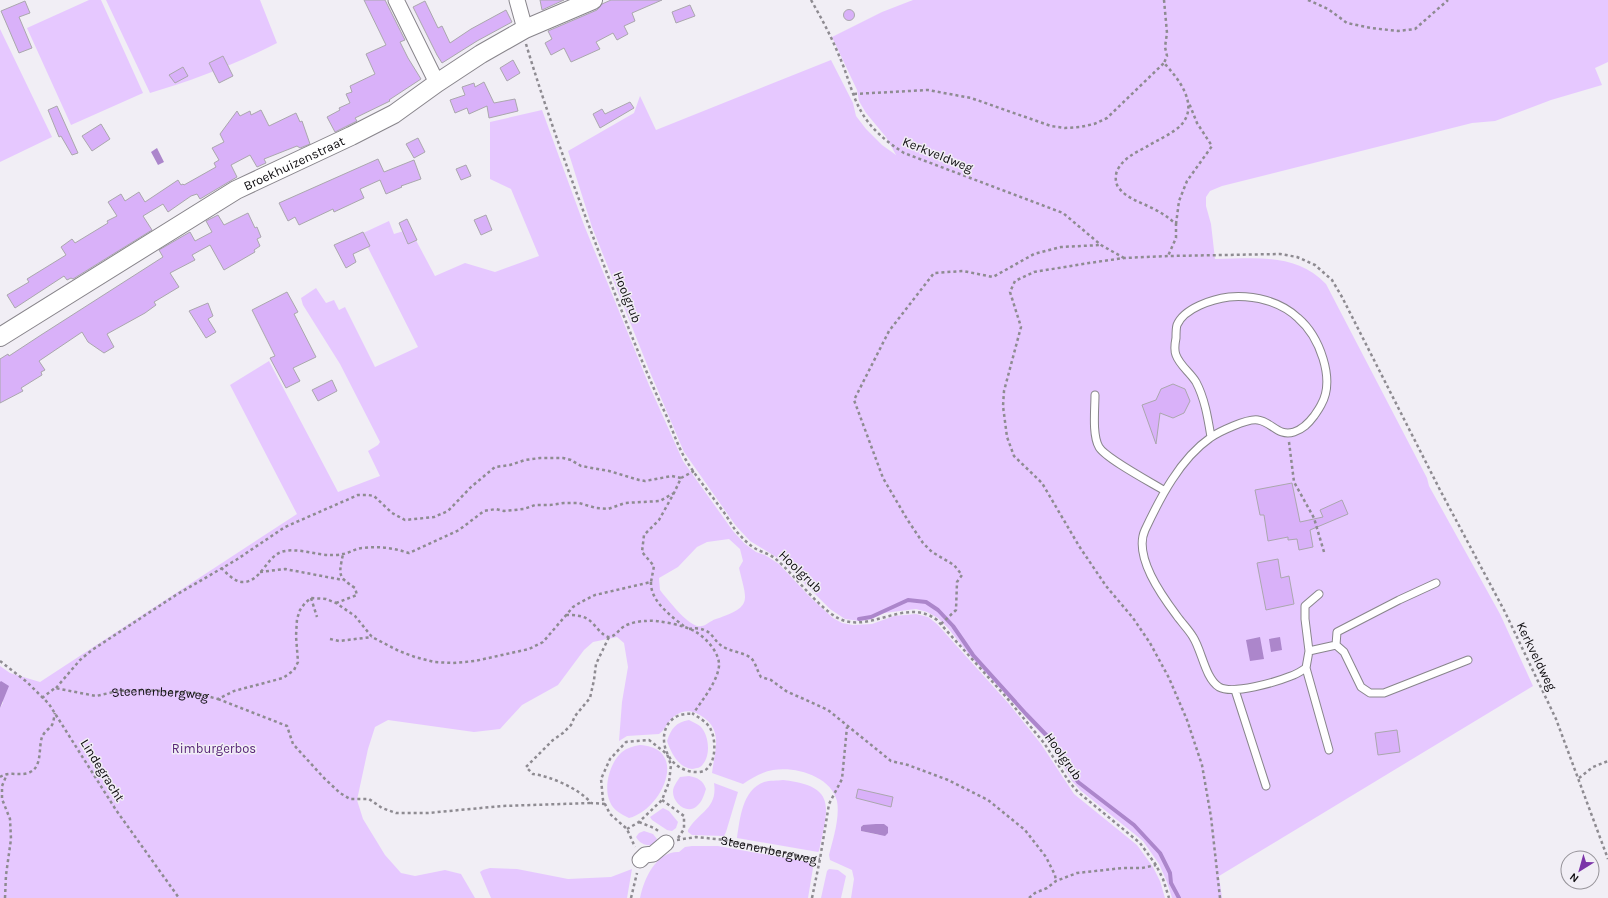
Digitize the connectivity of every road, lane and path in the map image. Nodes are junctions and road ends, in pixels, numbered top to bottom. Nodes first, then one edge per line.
1 (396, 0) edge
2 (517, 0) edge
3 (593, 0) edge
4 (811, 0) edge
5 (1164, 0) edge
6 (1308, 0) edge
7 (1448, 0) edge
8 (525, 29) junction
9 (1164, 63) junction
10 (437, 83) junction
11 (1182, 86) junction
12 (854, 94) junction
13 (1176, 224) junction
14 (1101, 245) junction
15 (1168, 256) dead end
16 (0, 336) edge
17 (1095, 395) dead end
18 (1288, 434) junction
19 (1211, 437) junction
20 (1430, 470) dead end
21 (694, 471) junction
22 (681, 478) junction
23 (1165, 491) junction
24 (674, 493) junction
25 (1324, 552) dead end
26 (343, 554) junction
27 (221, 568) junction
28 (260, 572) junction
29 (343, 580) junction
30 (651, 582) junction
31 (1436, 583) dead end
32 (1319, 594) dead end
33 (312, 598) junction
34 (336, 603) junction
35 (566, 615) junction
36 (317, 617) dead end
37 (941, 624) junction
38 (686, 628) junction
39 (689, 628) junction
40 (372, 637) junction
41 (609, 637) junction
42 (330, 639) dead end
43 (1336, 645) junction
44 (1309, 651) junction
45 (1468, 660) dead end
46 (0, 661) edge
47 (1306, 668) junction
48 (55, 688) junction
49 (1235, 690) junction
50 (42, 698) junction
51 (218, 698) junction
52 (55, 712) junction
53 (693, 714) junction
54 (847, 727) junction
55 (1329, 750) dead end
56 (667, 754) junction
57 (1608, 761) edge
58 (7, 774) junction
59 (0, 777) edge
60 (1579, 778) junction
61 (1266, 786) dead end
62 (662, 800) junction
63 (591, 803) junction
64 (605, 804) junction
65 (639, 822) junction
66 (627, 829) junction
67 (671, 842) junction
68 (820, 859) junction
69 (1608, 859) edge
70 (640, 860) junction
71 (1156, 865) junction
72 (1056, 881) junction
73 (5, 898) edge
74 (178, 898) edge
75 (631, 898) edge
76 (812, 898) edge
77 (1030, 898) edge
78 (1169, 898) edge
79 (1220, 898) edge

1 - 10 street
2 - 8 street
3 - 8 street, Broekhuizenstraat
4 - 12 path, Kerkveldweg
5 - 9 path
6 - 7 path
8 - 10 street, Broekhuizenstraat
8 - 21 path, Hoolgrub
9 - 11 path
9 - 12 path
10 - 16 street, Broekhuizenstraat
11 - 13 path
11 - 13 path
12 - 14 path, Kerkveldweg
13 - 15 path
14 - 37 path
14 - 79 path, Kerkveldweg
17 - 23 lane
18 - 19 lane
18 - 19 lane
18 - 25 path
19 - 23 lane
20 - 60 path, Kerkveldweg
21 - 22 path
21 - 37 path, Hoolgrub
22 - 24 path
22 - 27 path
23 - 49 lane
24 - 26 path
24 - 30 path
26 - 28 path
26 - 29 path
27 - 28 path
27 - 48 path
28 - 29 path
29 - 34 path
30 - 35 path
30 - 38 path
31 - 43 lane
32 - 44 lane
33 - 34 path
33 - 36 path
33 - 51 path, Steenenbergweg
34 - 40 path
35 - 40 path
35 - 41 path
37 - 71 path, Hoolgrub
38 - 39 path
38 - 41 path
39 - 53 path
39 - 54 path
40 - 42 path
41 - 63 path
43 - 44 lane
43 - 45 lane
44 - 47 lane
46 - 50 path, Lindegracht
47 - 49 lane
47 - 55 lane
48 - 50 path
48 - 51 path, Steenenbergweg
49 - 61 lane
50 - 52 path, Lindegracht
51 - 63 path
52 - 58 path
52 - 74 path, Lindegracht
53 - 56 path
53 - 56 path
54 - 68 path
54 - 72 path
56 - 62 path
56 - 64 path
57 - 60 path
58 - 59 path
58 - 73 path
60 - 69 path, Kerkveldweg
62 - 65 path
62 - 67 path
63 - 64 path
64 - 66 path
65 - 66 path
65 - 67 path
66 - 70 path
67 - 68 path, Steenenbergweg
67 - 70 street
68 - 76 path, Steenenbergweg
70 - 75 path
71 - 72 path
71 - 78 path, Hoolgrub
72 - 77 path

